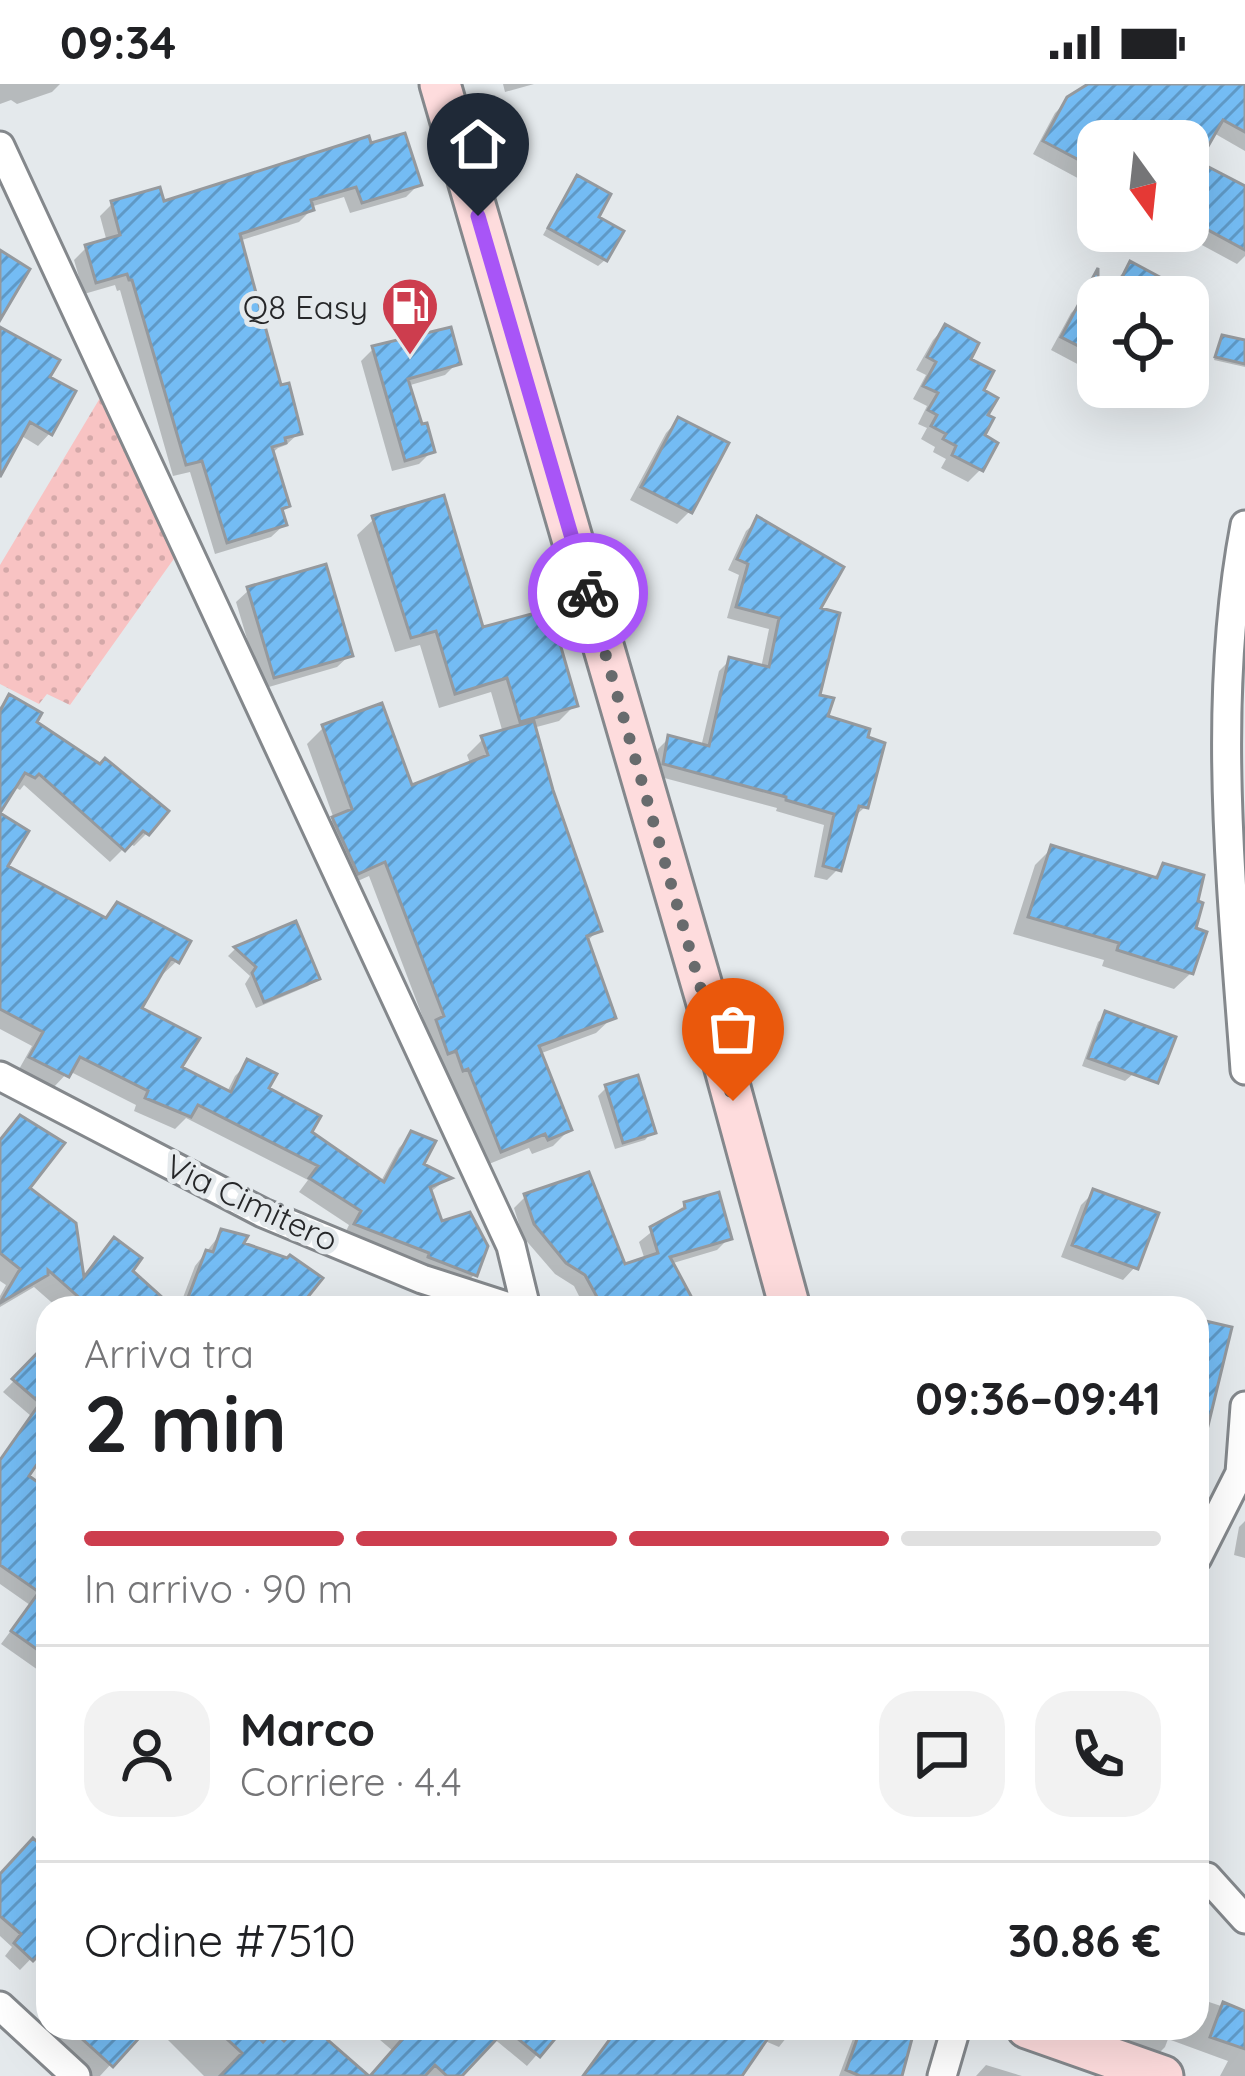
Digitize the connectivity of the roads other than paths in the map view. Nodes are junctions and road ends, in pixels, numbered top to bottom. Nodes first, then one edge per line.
1 (440, 84) edge
2 (0, 146) edge
3 (1245, 525) edge
4 (1237, 831) edge
5 (1245, 1070) edge
6 (0, 1076) edge
7 (475, 1296) edge
8 (523, 1296) edge
9 (780, 1296) edge
10 (1245, 1406) edge
11 (1209, 1534) edge
12 (1209, 1878) edge
13 (1245, 1919) edge
14 (0, 2006) edge
15 (36, 2039) edge
16 (37, 2040) edge
17 (952, 2040) edge
18 (1061, 2040) edge
19 (76, 2076) edge
20 (942, 2076) edge
21 (1163, 2076) edge

1 - 9 main road
2 - 8 street
3 - 4 street
4 - 5 street
6 - 7 street, Via Cimitero
10 - 11 street
12 - 13 street
14 - 15 street
16 - 19 street
17 - 20 street
18 - 21 main road

